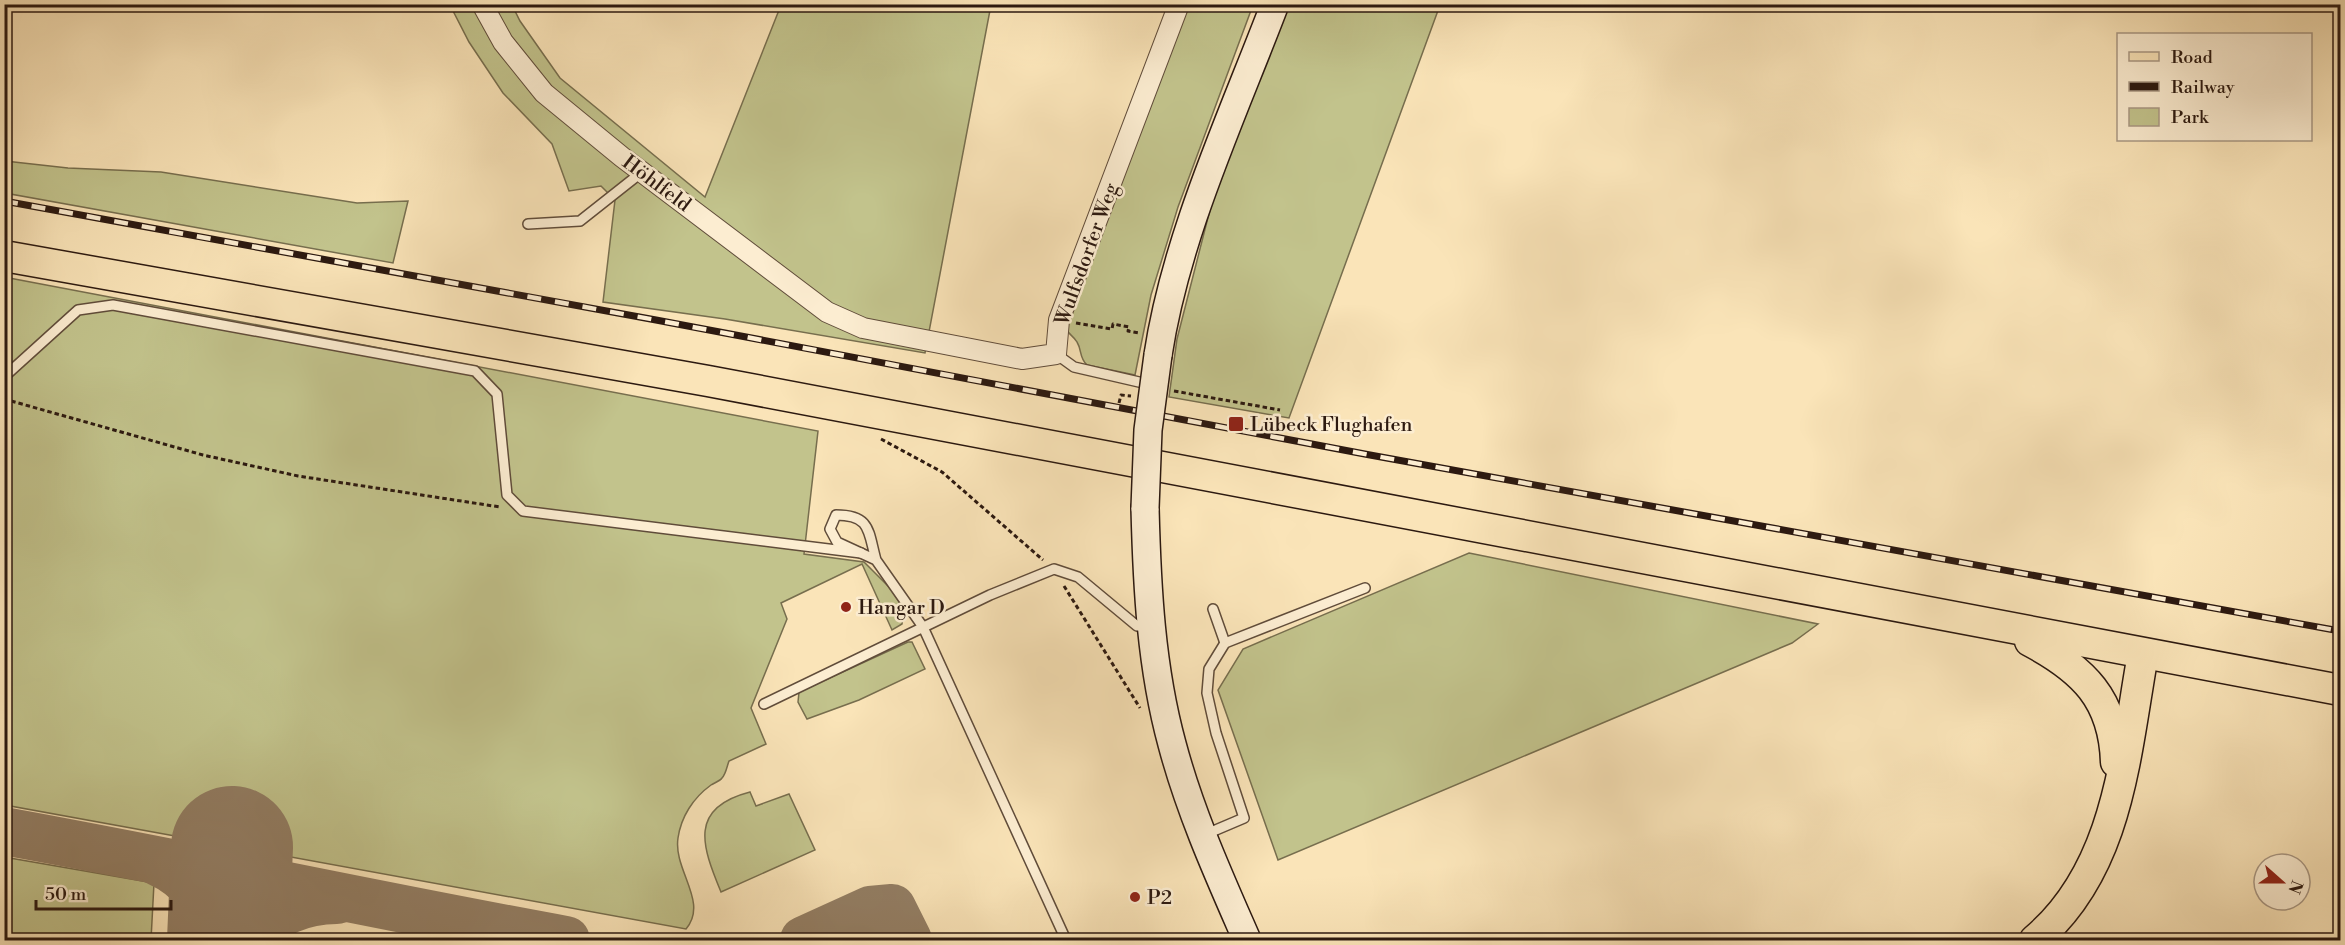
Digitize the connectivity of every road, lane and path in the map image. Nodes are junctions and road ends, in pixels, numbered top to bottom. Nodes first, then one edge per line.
1 (482, 4) edge
2 (1179, 4) edge
3 (1275, 4) edge
4 (642, 172) junction
5 (528, 224) dead end
6 (4, 256) edge
7 (1098, 326) dead end
8 (1153, 345) junction
9 (1056, 354) junction
10 (4, 377) edge
11 (1161, 387) joint
12 (1125, 395) dead end
13 (4, 399) edge
14 (1119, 403) dead end
15 (1280, 410) dead end
16 (942, 472) dead end
17 (523, 511) junction
18 (861, 554) junction
19 (876, 560) junction
20 (1054, 569) junction
21 (1365, 588) dead end
22 (1213, 609) dead end
23 (1150, 626) junction
24 (923, 627) junction
25 (2006, 629) junction
26 (1225, 643) junction
27 (2143, 654) junction
28 (2340, 690) edge
29 (764, 704) dead end
30 (1141, 710) dead end
31 (2116, 805) junction
32 (1202, 836) junction
33 (1066, 940) edge
34 (1247, 940) edge
35 (2035, 940) edge

1 - 4 street, Höhlfeld
2 - 9 street, Wulfsdorfer Weg
3 - 8 street
4 - 5 lane
4 - 9 street, Höhlfeld
6 - 25 main road
7 - 8 path
8 - 23 street, bridge
9 - 11 lane
10 - 17 lane
11 - 15 path
12 - 14 path
13 - 17 path
16 - 20 path
17 - 18 lane
18 - 19 lane
18 - 19 lane
19 - 24 lane
20 - 23 lane
20 - 24 lane
20 - 30 path
21 - 26 lane
22 - 26 lane
23 - 32 street
24 - 29 lane
24 - 33 lane
25 - 27 main road
25 - 31 main road
26 - 32 lane
27 - 28 main road
27 - 31 main road
31 - 35 main road
32 - 34 street

